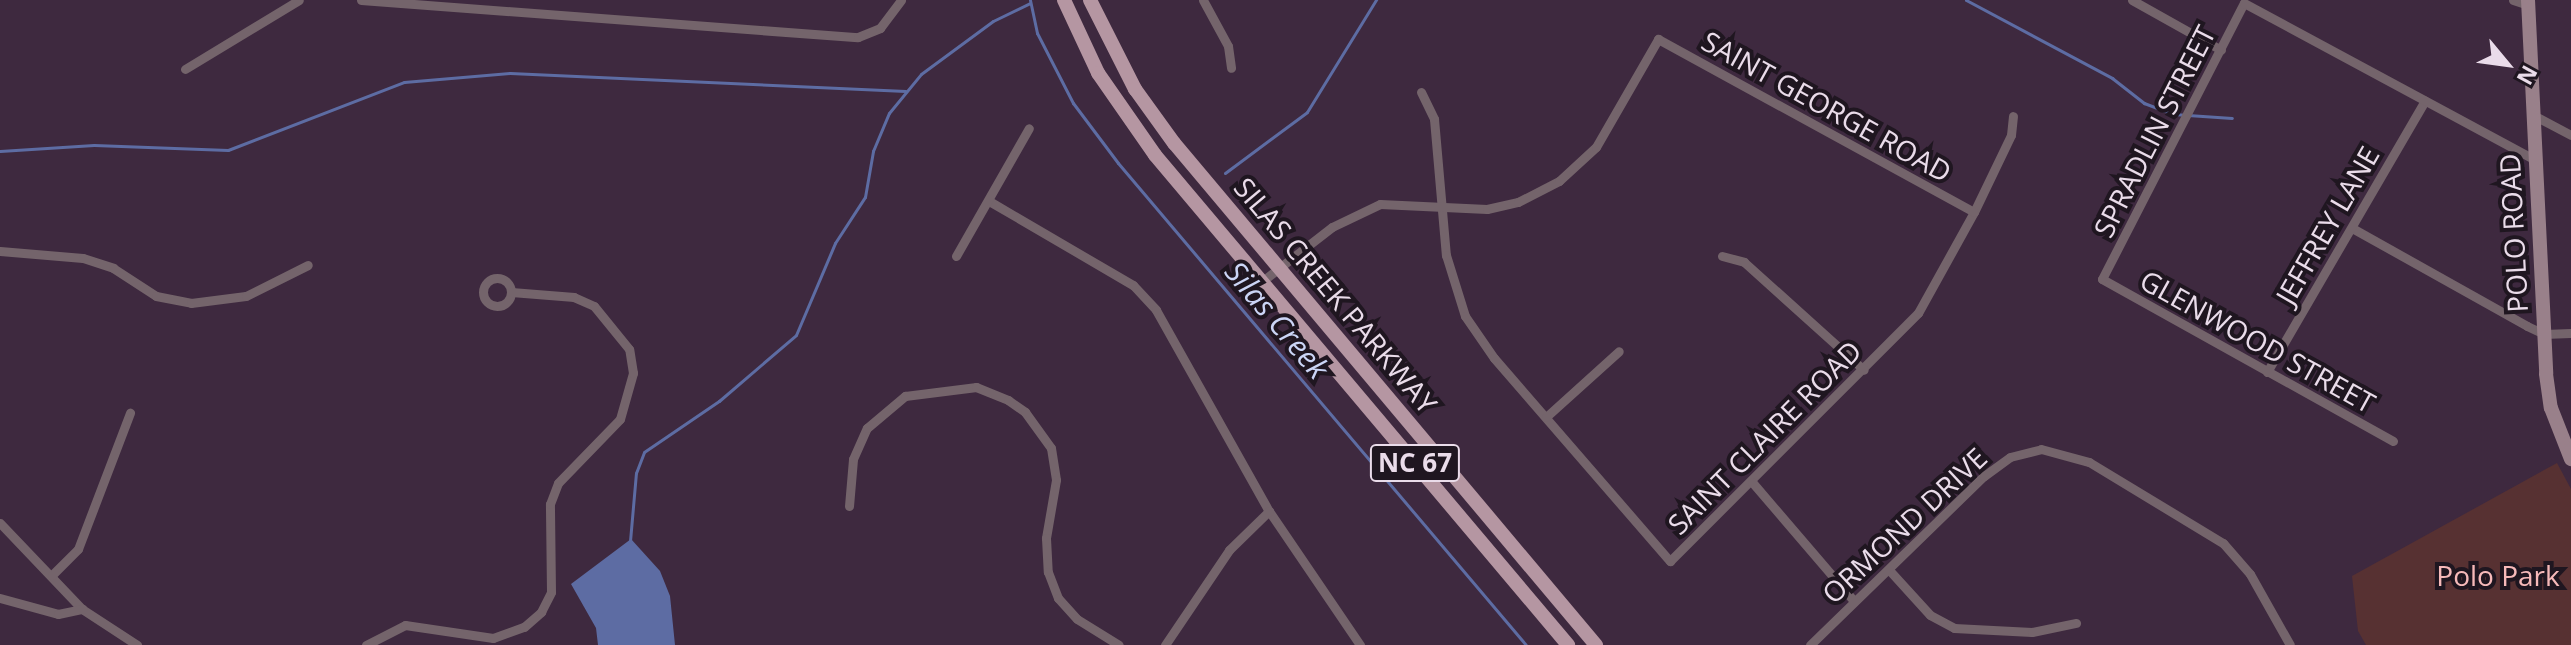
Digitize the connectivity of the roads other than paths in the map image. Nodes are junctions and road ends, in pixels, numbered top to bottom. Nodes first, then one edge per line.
1 (299, 0) edge
2 (361, 0) edge
3 (901, 0) edge
4 (1064, 0) edge
5 (1090, 0) edge
6 (1203, 0) edge
7 (2132, 0) edge
8 (2513, 0) edge
9 (2528, 2) edge
10 (2221, 50) junction
11 (1231, 68) dead end
12 (185, 69) dead end
13 (1421, 92) dead end
14 (2425, 101) junction
15 (2533, 115) junction
16 (2013, 116) dead end
17 (1029, 128) dead end
18 (2571, 135) edge
19 (2535, 160) junction
20 (989, 201) junction
21 (1441, 205) junction
22 (1974, 212) junction
23 (2352, 228) junction
24 (0, 251) edge
25 (956, 256) dead end
26 (1722, 256) dead end
27 (308, 265) dead end
28 (1280, 267) junction
29 (1265, 279) junction
30 (2102, 279) joint
31 (511, 292) dead end
32 (2571, 333) edge
33 (2544, 334) junction
34 (1619, 351) dead end
35 (1864, 370) junction
36 (2267, 372) junction
37 (130, 413) dead end
38 (1546, 417) junction
39 (2393, 441) dead end
40 (2571, 459) edge
41 (1752, 482) junction
42 (849, 506) dead end
43 (1269, 511) junction
44 (0, 523) edge
45 (1890, 571) junction
46 (52, 575) junction
47 (0, 598) edge
48 (1854, 601) junction
49 (82, 609) junction
50 (2076, 623) dead end
51 (137, 645) edge
52 (366, 645) edge
53 (1119, 645) edge
54 (1165, 645) edge
55 (1360, 645) edge
56 (1568, 645) edge
57 (1596, 645) edge
58 (1810, 645) edge
59 (2290, 645) edge

1 - 12 street
2 - 3 street
4 - 29 main road, SILAS CREEK PARKWAY / NC 67
5 - 28 main road, SILAS CREEK PARKWAY / NC 67
6 - 11 street
7 - 10 street
8 - 9 street
9 - 15 main road, POLO ROAD
10 - 14 street, SPRADLIN STREET
10 - 30 street, SPRADLIN STREET
13 - 21 street, SAINT CLAIRE ROAD
14 - 19 street
14 - 23 street, JEFFREY LANE
15 - 18 street
15 - 19 main road, POLO ROAD
16 - 22 street, SAINT CLAIRE ROAD
17 - 20 street
19 - 33 main road, POLO ROAD
20 - 25 street
20 - 43 street
21 - 22 street, SAINT GEORGE ROAD
21 - 28 street
21 - 38 street, SAINT CLAIRE ROAD
22 - 35 street, SAINT CLAIRE ROAD
23 - 33 street
23 - 36 street, JEFFREY LANE
24 - 27 street
26 - 35 street
28 - 29 street
28 - 57 main road, SILAS CREEK PARKWAY / NC 67
29 - 56 main road, SILAS CREEK PARKWAY / NC 67
30 - 36 street, GLENWOOD STREET
31 - 52 street
32 - 33 street
33 - 40 main road, POLO ROAD
34 - 38 street
35 - 41 street, SAINT CLAIRE ROAD
36 - 39 street, GLENWOOD STREET
37 - 46 street
38 - 41 street, SAINT CLAIRE ROAD
41 - 48 street
42 - 53 street
43 - 54 street
43 - 55 street
44 - 46 street
45 - 48 street, ORMOND DRIVE
45 - 50 street
45 - 59 street, ORMOND DRIVE
46 - 49 street
47 - 49 street
48 - 58 street, ORMOND DRIVE
49 - 51 street

